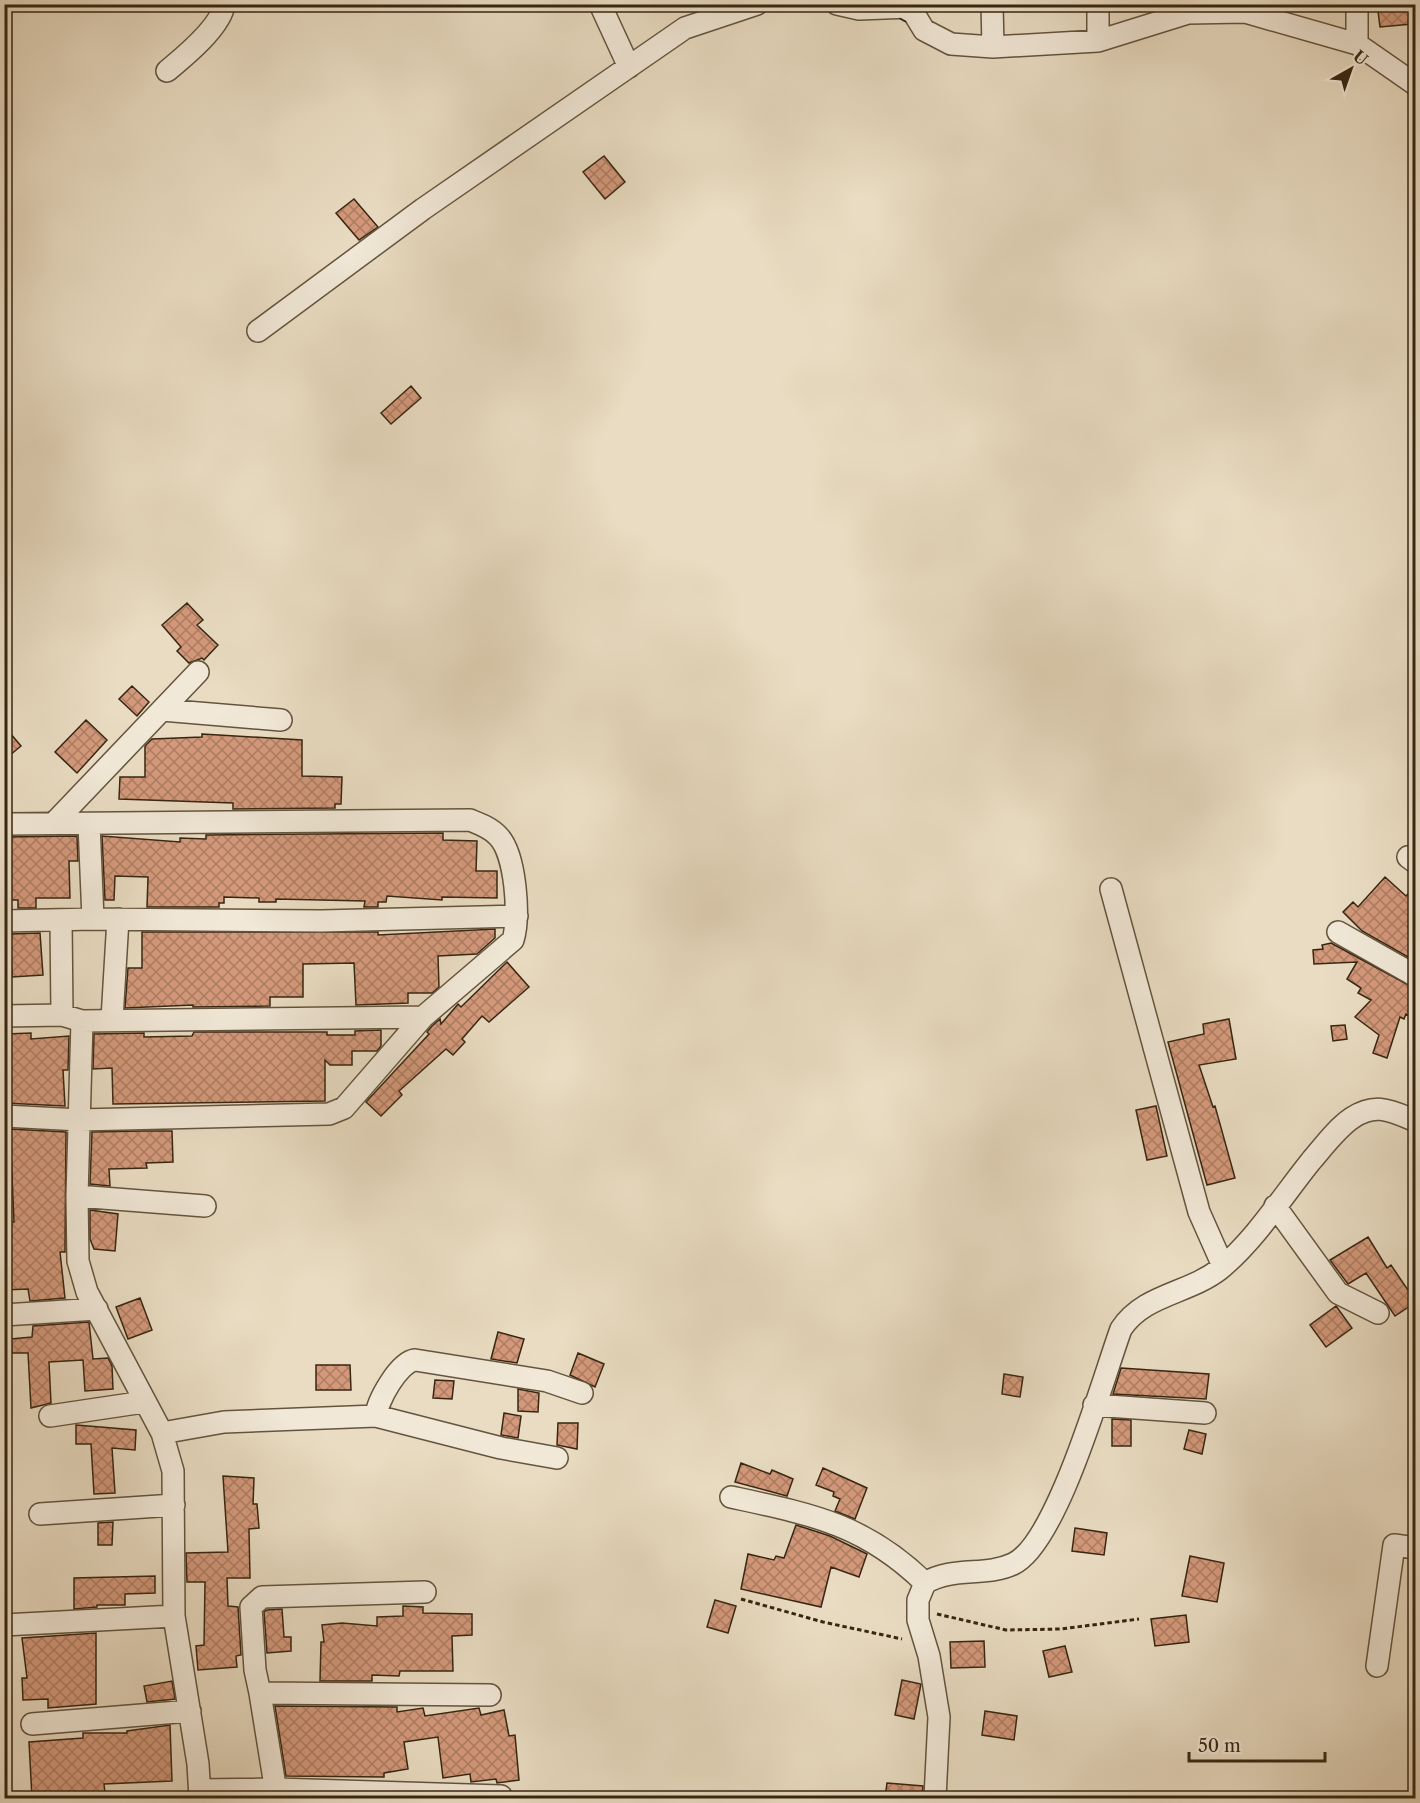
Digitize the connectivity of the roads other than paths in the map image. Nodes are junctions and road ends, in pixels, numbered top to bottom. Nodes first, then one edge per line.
1 (224, 4) edge
2 (600, 4) edge
3 (757, 4) edge
4 (837, 4) edge
5 (992, 4) edge
6 (1098, 4) edge
7 (1357, 4) edge
8 (910, 6) edge
9 (1188, 9) edge
10 (1268, 10) edge
11 (710, 11) edge
12 (1098, 41) junction
13 (1357, 44) junction
14 (993, 47) junction
15 (629, 67) junction
16 (167, 71) dead end
17 (1416, 85) edge
18 (258, 331) dead end
19 (198, 672) dead end
20 (162, 710) junction
21 (281, 720) dead end
22 (5, 821) edge
23 (54, 823) junction
24 (89, 824) junction
25 (1111, 889) dead end
26 (517, 916) junction
27 (93, 919) junction
28 (118, 919) junction
29 (62, 920) junction
30 (4, 921) edge
31 (1338, 932) dead end
32 (1416, 976) edge
33 (4, 1016) edge
34 (423, 1017) junction
35 (72, 1018) junction
36 (112, 1019) junction
37 (5, 1116) edge
38 (80, 1120) junction
39 (1416, 1121) edge
40 (77, 1196) junction
41 (206, 1206) dead end
42 (1275, 1206) junction
43 (1223, 1266) junction
44 (97, 1309) junction
45 (1378, 1313) dead end
46 (4, 1315) edge
47 (582, 1393) dead end
48 (144, 1402) junction
49 (1094, 1405) junction
50 (1204, 1413) dead end
51 (50, 1416) dead end
52 (376, 1416) junction
53 (162, 1433) junction
54 (557, 1458) dead end
55 (731, 1497) dead end
56 (174, 1505) junction
57 (40, 1514) dead end
58 (1416, 1548) edge
59 (925, 1583) junction
60 (425, 1592) dead end
61 (174, 1616) junction
62 (4, 1625) edge
63 (1377, 1666) dead end
64 (260, 1693) junction
65 (490, 1695) dead end
66 (190, 1711) junction
67 (32, 1724) dead end
68 (200, 1794) edge
69 (277, 1794) edge
70 (501, 1796) dead end
71 (935, 1798) edge

1 - 16 street
2 - 15 street
3 - 11 street
4 - 8 street
5 - 14 street
6 - 12 street
7 - 13 street
8 - 14 street
9 - 10 street
9 - 12 street
10 - 13 street
11 - 15 street
12 - 14 street
13 - 17 street
15 - 18 street
19 - 20 street
20 - 21 street
20 - 23 street
22 - 23 street
23 - 24 street
24 - 26 street
24 - 27 street
25 - 43 street
26 - 28 street
26 - 34 street
27 - 28 street
27 - 29 street
28 - 36 street
29 - 30 street
29 - 35 street
31 - 32 street
33 - 35 street
34 - 36 street
34 - 38 street
35 - 36 street
35 - 38 street
37 - 38 street
38 - 40 street
39 - 42 street
40 - 41 street
40 - 44 street
42 - 43 street
42 - 45 street
43 - 49 street
44 - 46 street
44 - 48 street
47 - 52 street
48 - 51 street
48 - 53 street
49 - 50 street
49 - 59 street
52 - 53 street
52 - 54 street
53 - 56 street
55 - 59 street
56 - 57 street
56 - 61 street
58 - 63 street
59 - 71 street
60 - 64 street
61 - 62 street
61 - 66 street
64 - 65 street
64 - 69 street
66 - 67 street
66 - 68 street
68 - 69 street
69 - 70 street

